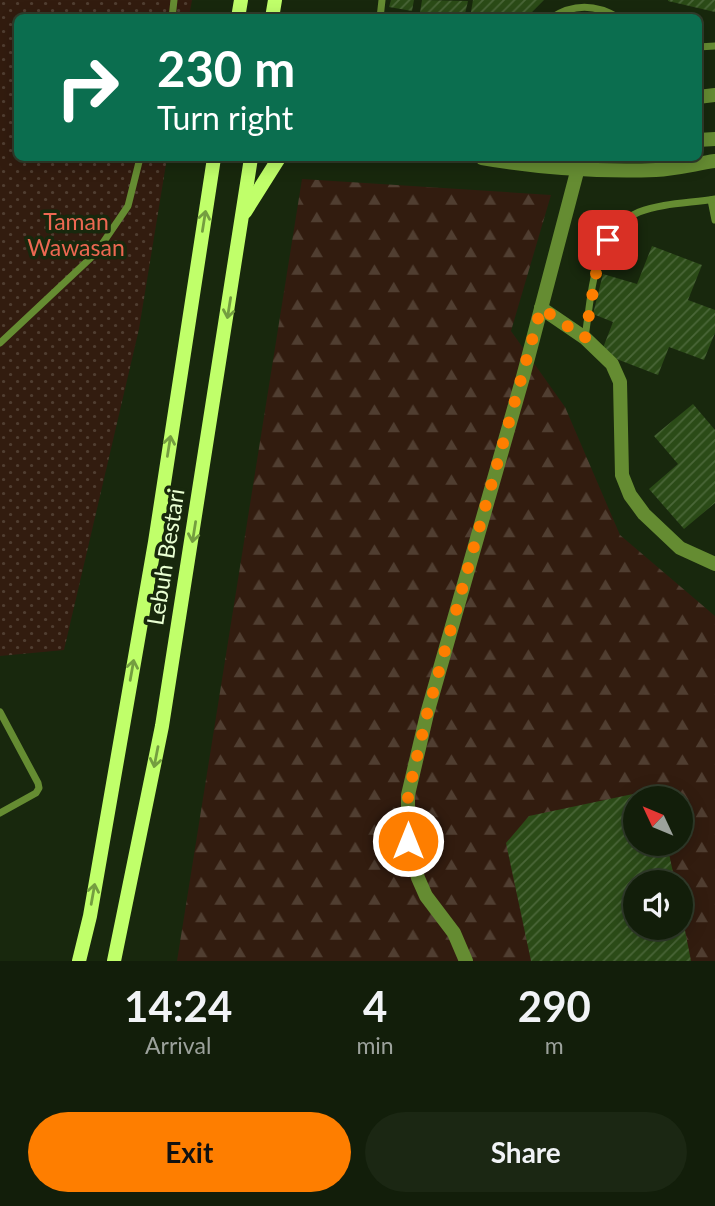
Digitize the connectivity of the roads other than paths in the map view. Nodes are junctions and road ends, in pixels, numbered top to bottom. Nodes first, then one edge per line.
1 (558, 14) edge
2 (613, 14) edge
3 (139, 161) edge
4 (215, 161) edge
5 (251, 161) edge
6 (277, 161) edge
7 (502, 161) edge
8 (715, 162) edge
9 (578, 168) junction
10 (713, 200) edge
11 (242, 216) junction
12 (715, 220) edge
13 (541, 308) junction
14 (585, 338) junction
15 (0, 344) edge
16 (715, 564) edge
17 (0, 712) edge
18 (0, 814) edge
19 (79, 961) edge
20 (114, 961) edge
21 (466, 961) edge

1 - 2 lane
3 - 15 lane
19 -> 4 main road, Lebuh Bestari
5 - 11 main road, Lebuh Bestari
6 - 11 main road
7 - 9 street
8 - 9 street
9 - 13 street
10 - 12 lane
10 - 14 lane
11 -> 20 main road, Lebuh Bestari
13 - 14 street
13 - 21 street
14 - 16 street
17 - 18 lane

